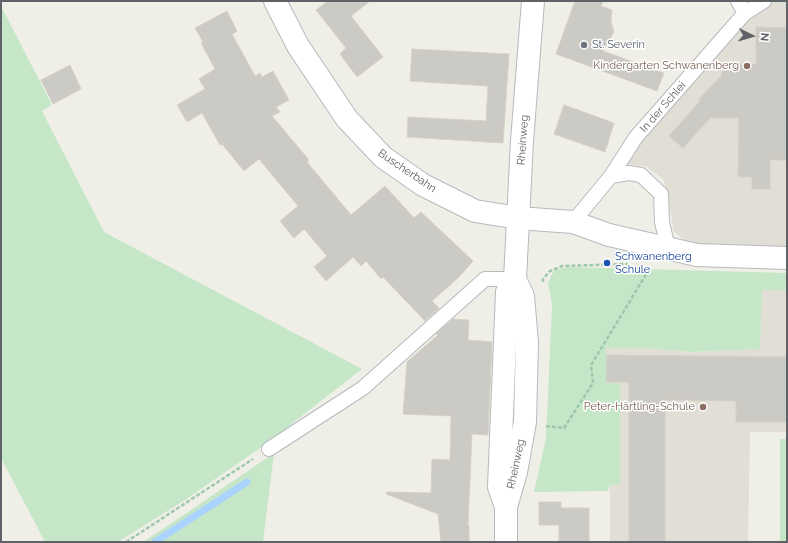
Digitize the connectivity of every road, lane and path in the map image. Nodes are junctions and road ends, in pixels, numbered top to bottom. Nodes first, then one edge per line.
1 (275, 1) edge
2 (533, 1) edge
3 (764, 1) edge
4 (741, 7) edge
5 (611, 176) junction
6 (518, 218) junction
7 (573, 222) junction
8 (668, 248) junction
9 (787, 258) edge
10 (631, 265) dead end
11 (644, 265) dead end
12 (515, 279) junction
13 (543, 284) dead end
14 (544, 421) dead end
15 (269, 449) joint
16 (126, 542) edge
17 (506, 542) edge

1 - 6 main road, Buscherbahn
2 - 6 main road, Rheinweg
3 - 4 lane, In der Schlei
4 - 5 lane, In der Schlei
5 - 7 lane, In der Schlei
5 - 8 lane
6 - 7 main road
6 - 12 main road, Rheinweg
7 - 8 main road
8 - 9 main road
10 - 13 path
11 - 14 path
12 - 15 lane
12 - 17 main road, Rheinweg
15 - 16 path

